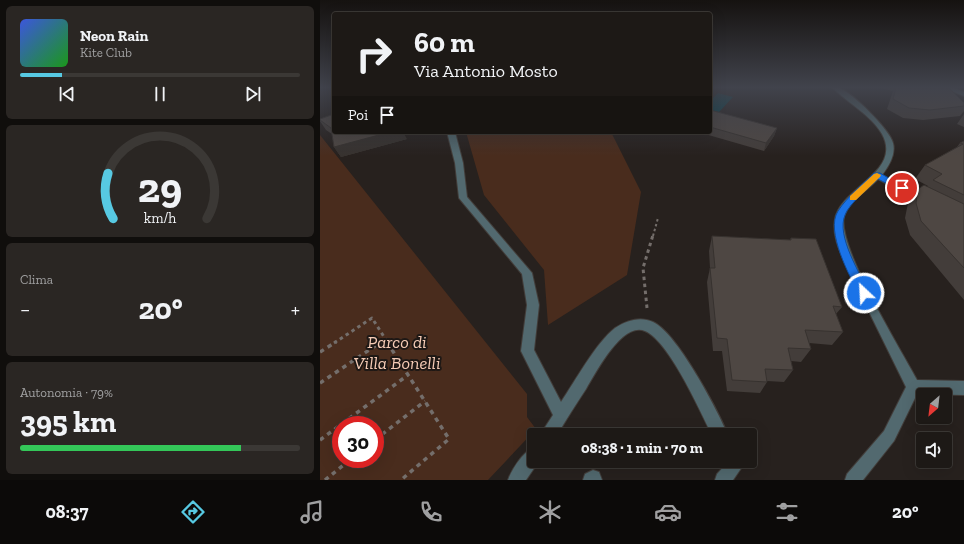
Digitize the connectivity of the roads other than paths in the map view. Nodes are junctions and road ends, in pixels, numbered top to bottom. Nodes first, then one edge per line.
1 (864, 110) edge
2 (452, 134) edge
3 (877, 175) junction
4 (930, 204) edge
5 (913, 387) junction
6 (964, 388) edge
7 (561, 416) junction
8 (553, 428) edge
9 (716, 428) edge
10 (527, 465) edge
11 (733, 468) edge
12 (516, 480) edge
13 (591, 480) edge
14 (594, 480) edge
15 (723, 480) edge
16 (853, 480) edge

1 - 3 street
2 - 7 street
3 - 4 street
3 - 5 street
5 - 6 street
5 - 16 street
7 - 8 street
7 - 9 street
10 - 12 street
11 - 15 street
13 - 14 street

